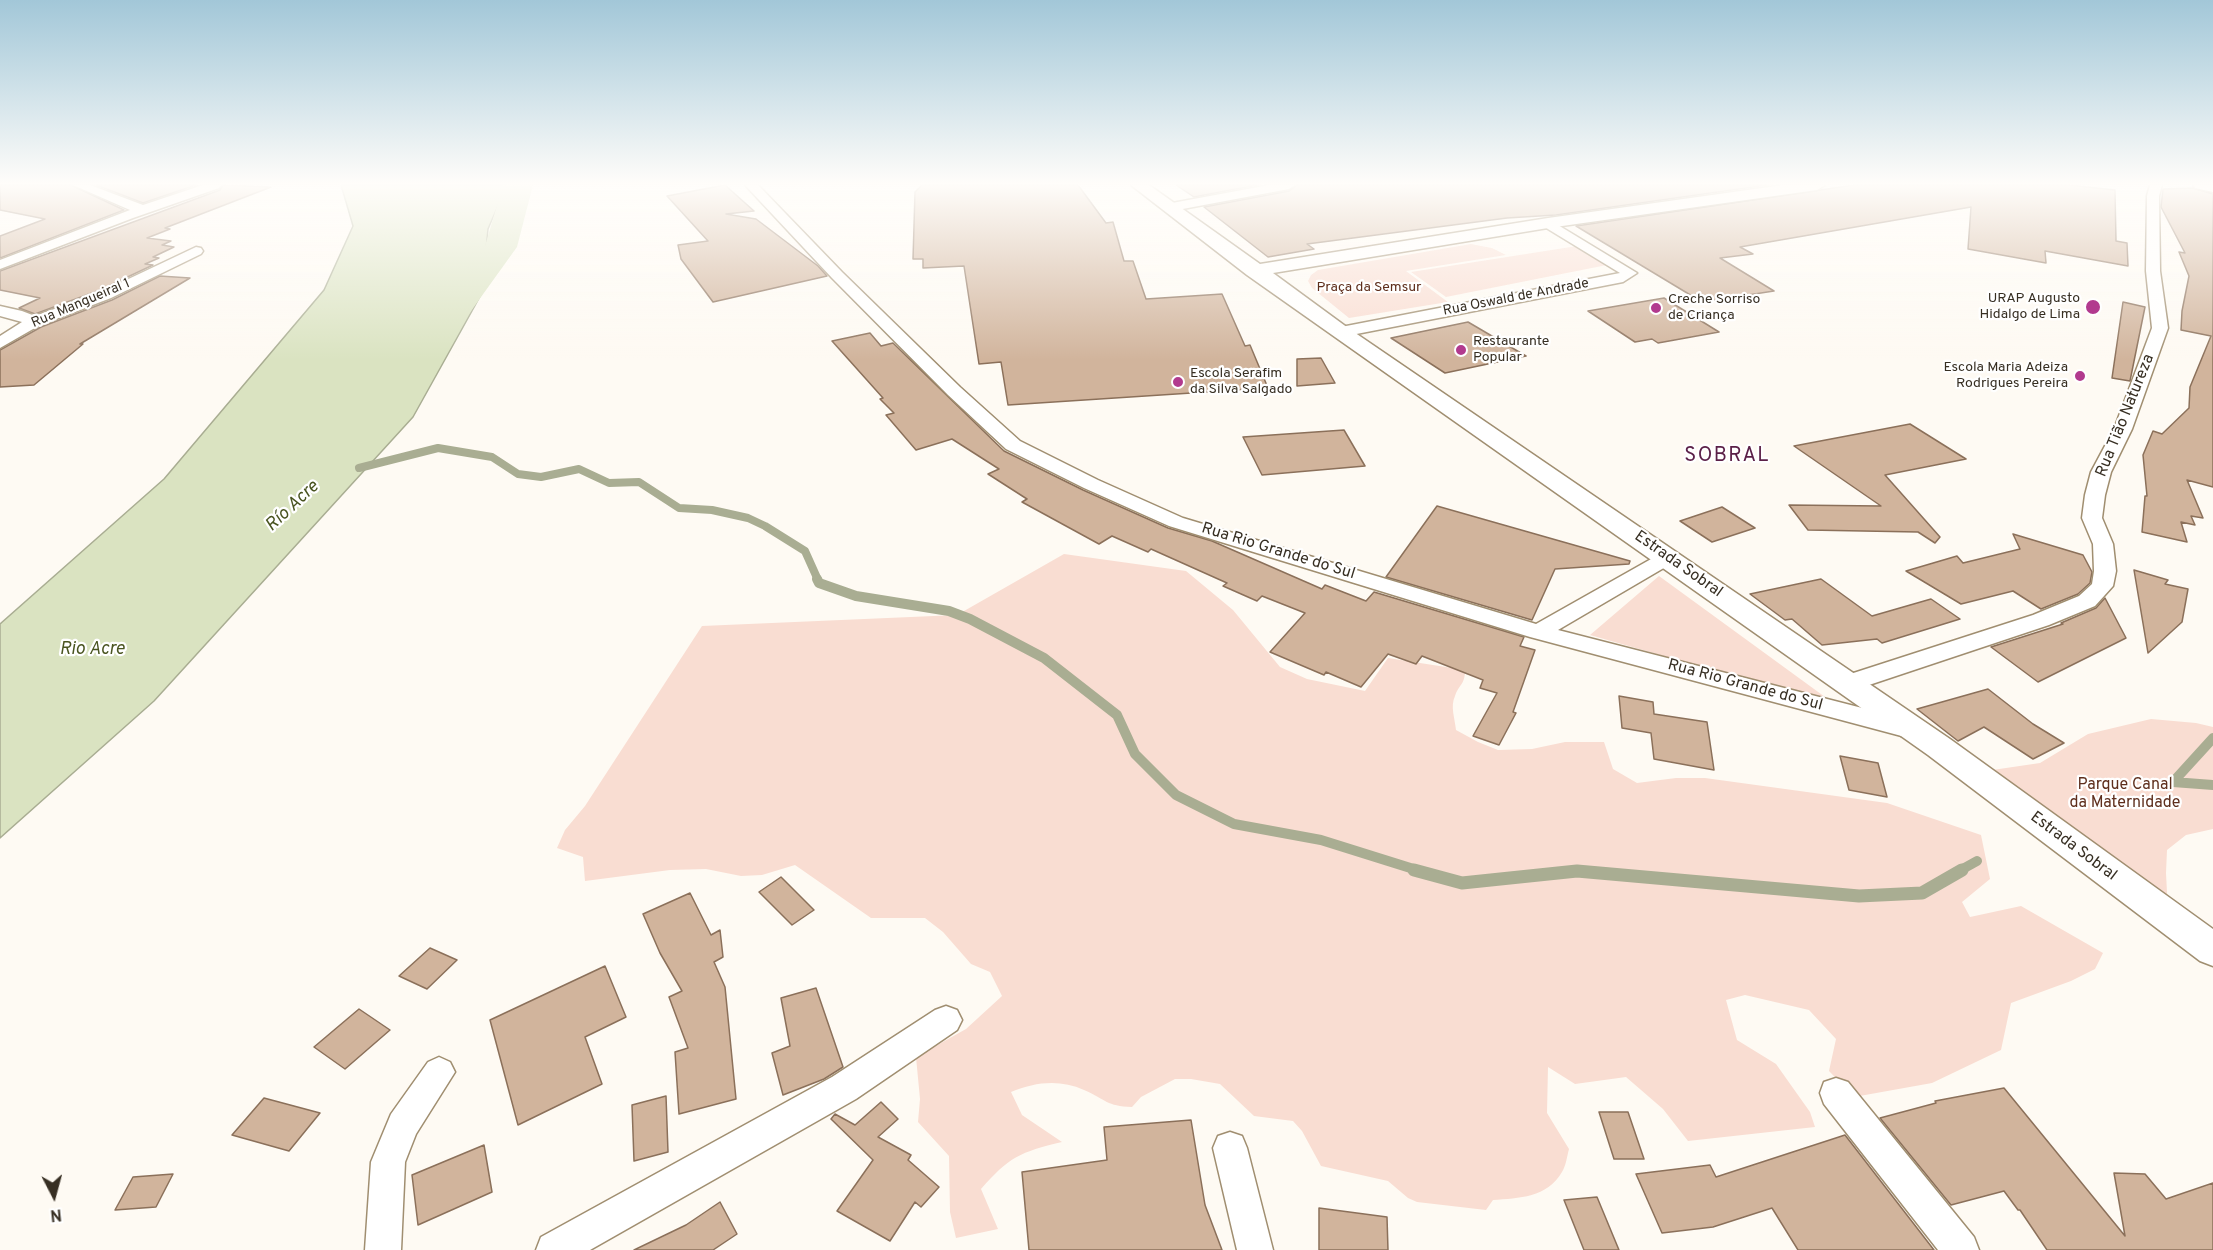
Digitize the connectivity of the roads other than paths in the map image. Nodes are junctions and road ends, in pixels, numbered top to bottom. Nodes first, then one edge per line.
1 (56, 243) edge
2 (807, 243) edge
3 (1219, 243) edge
4 (1423, 243) edge
5 (1581, 243) edge
6 (2153, 243) edge
7 (196, 251) dead end
8 (0, 265) edge
9 (1254, 271) junction
10 (0, 311) edge
11 (34, 322) junction
12 (1341, 332) junction
13 (0, 343) edge
14 (1667, 558) junction
15 (1538, 632) junction
16 (1846, 684) junction
17 (1909, 729) junction
18 (2213, 950) edge
19 (946, 1020) dead end
20 (439, 1072) dead end
21 (1836, 1093) dead end
22 (1230, 1148) dead end
23 (383, 1250) edge
24 (554, 1250) edge
25 (1255, 1250) edge
26 (1961, 1250) edge

1 - 8 street
2 - 15 street, Rua Rio Grande do Sul
3 - 9 street, Estrada Sobral
4 - 9 street
5 - 12 street, Rua Oswald de Andrade
6 - 16 street, Rua Tião Natureza
7 - 11 street, Rua Mangueiral 1
9 - 12 street, Estrada Sobral
10 - 11 street
11 - 13 street, Rua Mangueiral 1
12 - 14 street, Estrada Sobral
14 - 15 street
14 - 16 street, Estrada Sobral
15 - 17 street, Rua Rio Grande do Sul
16 - 17 street, Estrada Sobral
17 - 18 street, Estrada Sobral
19 - 24 street
20 - 23 street
21 - 26 street
22 - 25 street

